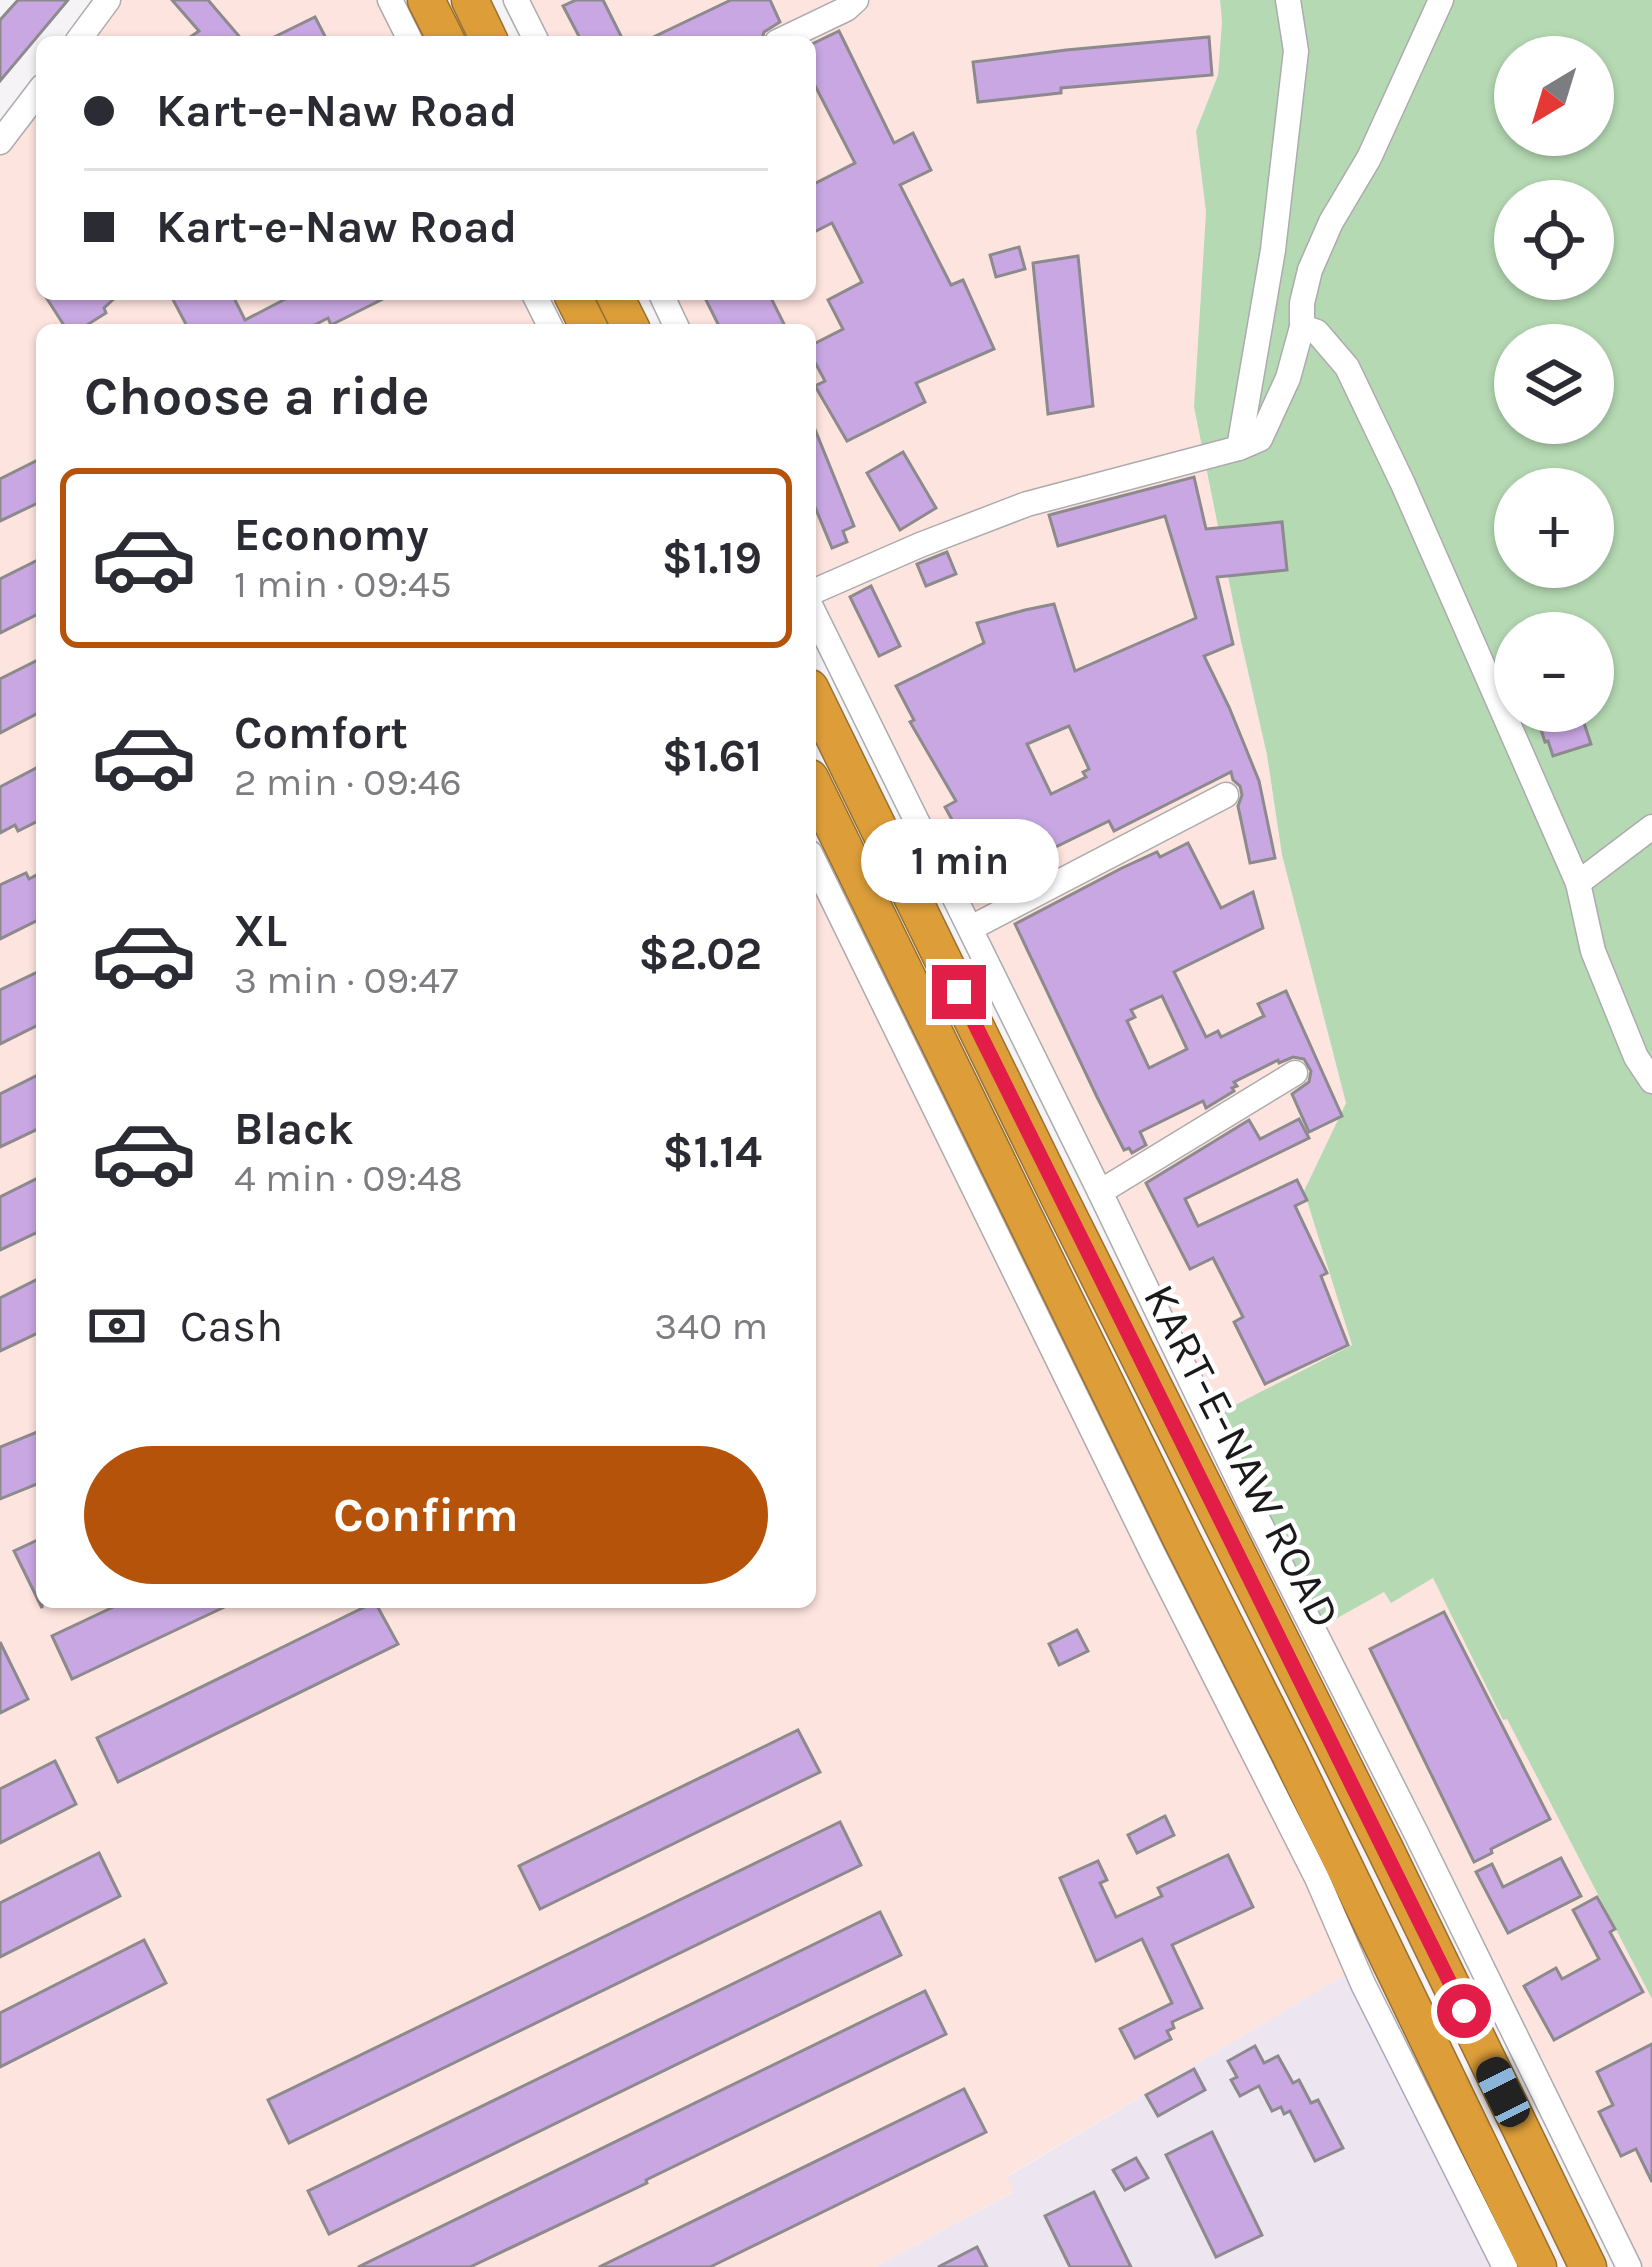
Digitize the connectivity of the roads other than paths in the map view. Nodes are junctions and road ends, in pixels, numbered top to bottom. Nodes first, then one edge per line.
1 (390, 0) edge
2 (426, 0) edge
3 (470, 0) edge
4 (516, 0) edge
5 (1288, 0) edge
6 (1441, 0) edge
7 (848, 3) edge
8 (94, 6) edge
9 (80, 36) edge
10 (408, 36) edge
11 (444, 36) edge
12 (487, 36) edge
13 (534, 36) edge
14 (788, 36) edge
15 (36, 95) edge
16 (0, 140) edge
17 (1302, 328) junction
18 (1239, 448) junction
19 (816, 590) edge
20 (816, 617) edge
21 (816, 700) edge
22 (816, 790) edge
23 (1226, 795) dead end
24 (1652, 827) edge
25 (816, 866) edge
26 (1578, 883) junction
27 (970, 928) junction
28 (1295, 1073) dead end
29 (1652, 1081) edge
30 (1100, 1192) junction
31 (1325, 1730) junction
32 (1289, 1752) junction
33 (1505, 2267) edge
34 (1538, 2267) edge
35 (1588, 2267) edge
36 (1629, 2267) edge

1 - 10 street
2 - 11 highway
3 - 12 highway
4 - 13 street
5 - 18 street
6 - 17 street
7 - 14 street
8 - 9 street
15 - 16 street
17 - 18 street
17 - 26 street
18 - 19 street
20 - 27 street
21 - 31 highway, KART-E-NAW ROAD
22 - 32 highway
23 - 27 street
24 - 26 street
25 - 33 street
26 - 29 street
27 - 30 street
28 - 30 street
30 - 36 street
31 - 32 highway
31 - 35 highway, KART-E-NAW ROAD
32 - 34 highway

